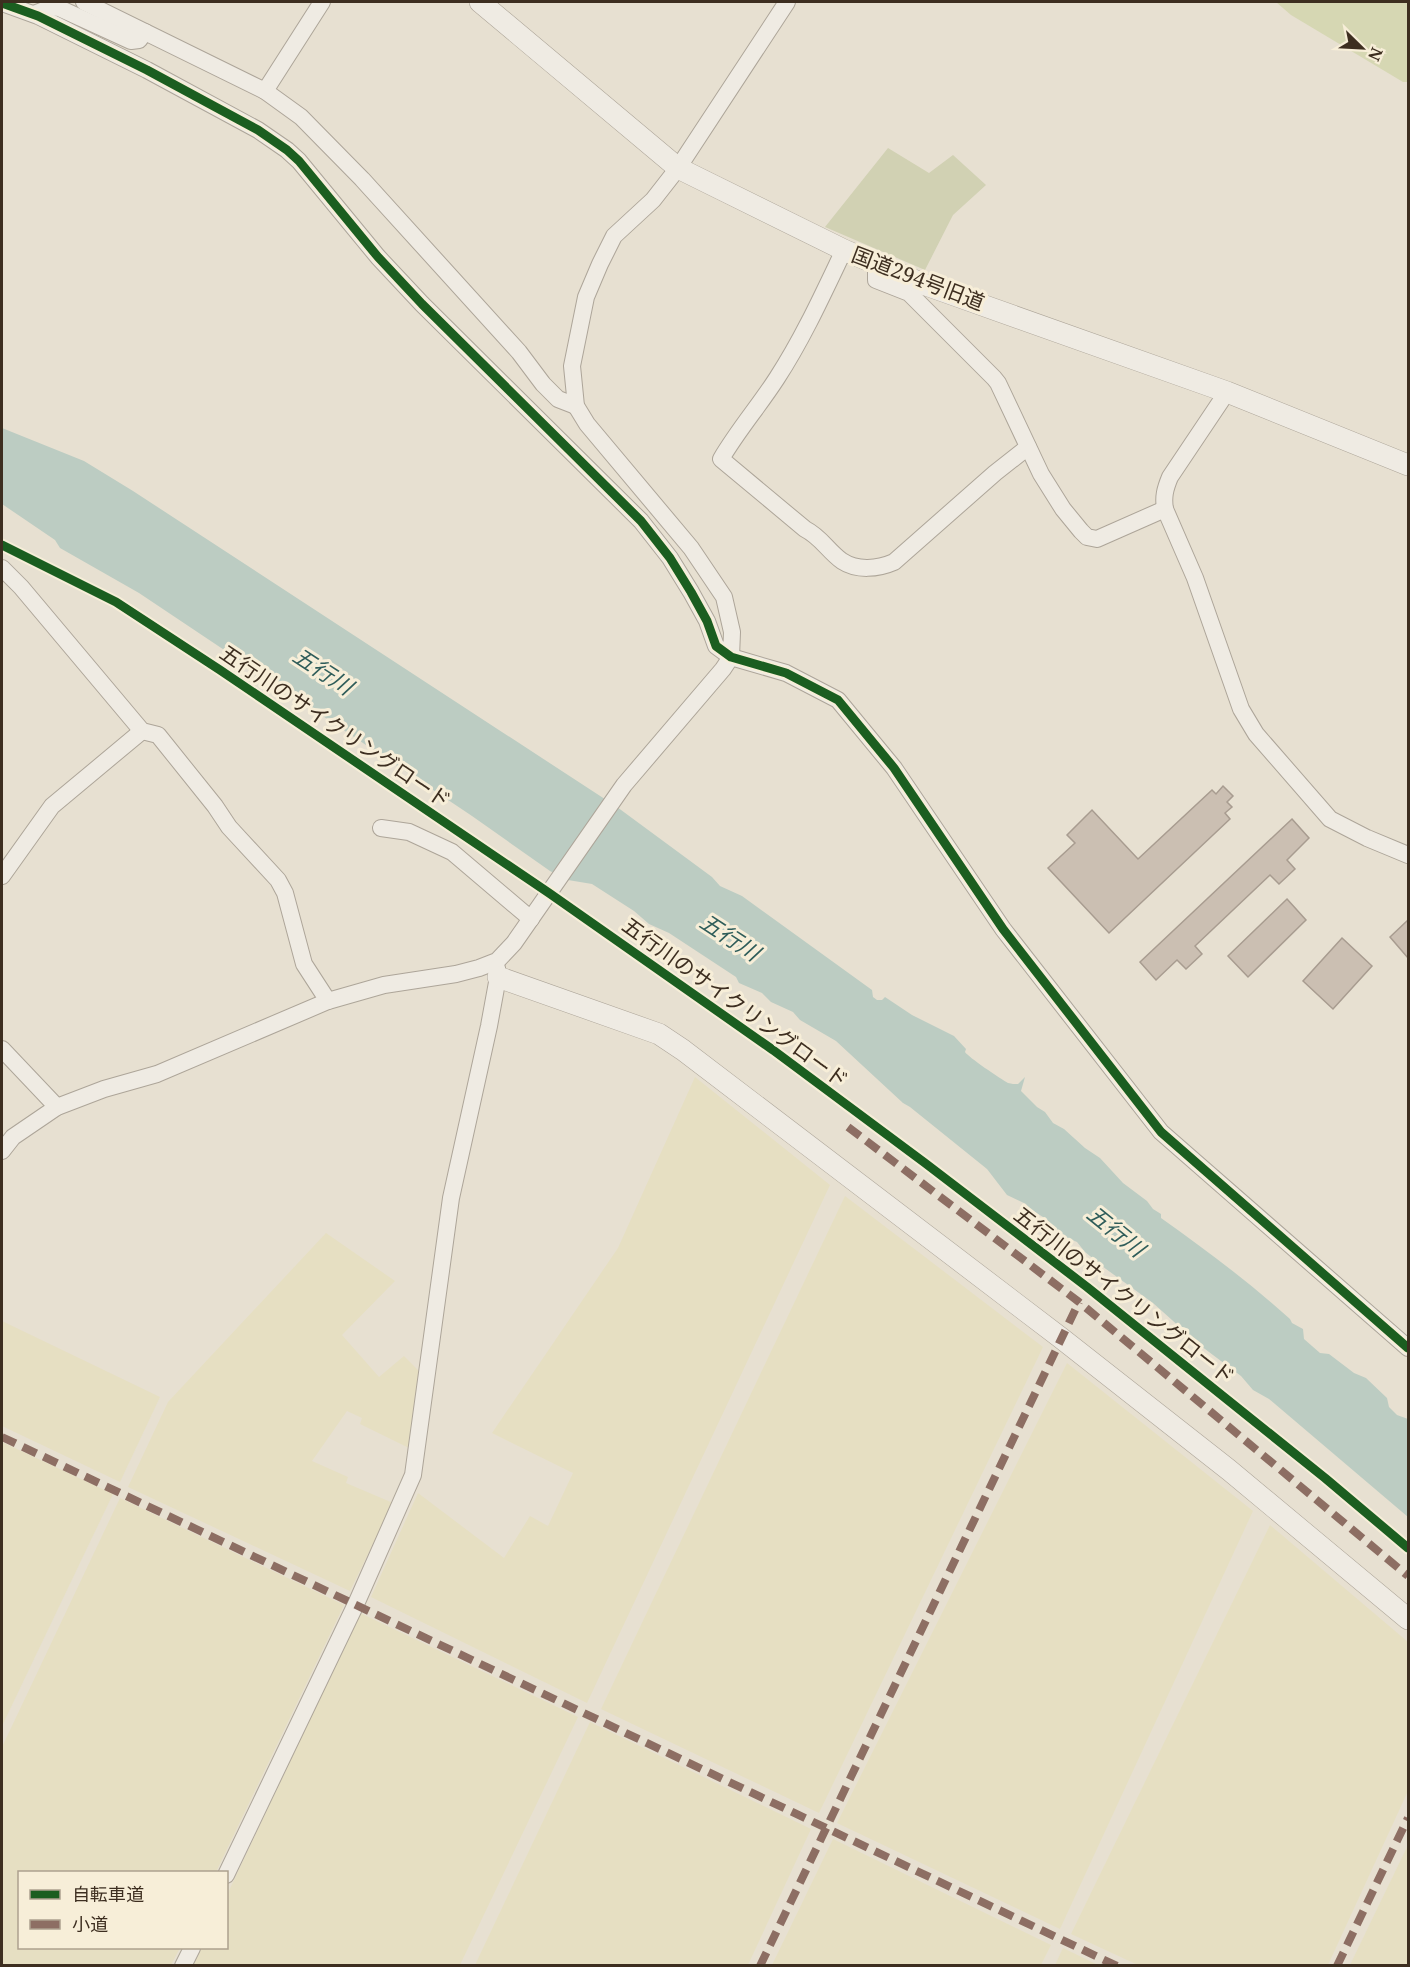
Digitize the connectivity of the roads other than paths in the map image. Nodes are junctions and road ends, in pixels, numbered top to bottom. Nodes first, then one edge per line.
1 (84, 2) edge
2 (322, 2) edge
3 (480, 2) edge
4 (787, 2) edge
5 (2, 3) edge
6 (34, 14) junction
7 (145, 32) junction
8 (265, 92) junction
9 (678, 168) junction
10 (844, 250) junction
11 (876, 264) junction
12 (1227, 392) junction
13 (576, 406) junction
14 (1028, 447) junction
15 (1408, 465) edge
16 (1165, 509) junction
17 (2, 568) edge
18 (731, 657) junction
19 (142, 731) junction
20 (381, 828) dead end
21 (1408, 855) edge
22 (2, 876) edge
23 (531, 919) junction
24 (498, 969) junction
25 (328, 1001) junction
26 (2, 1049) edge
27 (57, 1107) junction
28 (2, 1151) edge
29 (1408, 1348) edge
30 (1408, 1619) edge
31 (228, 1871) edge
32 (191, 1949) edge
33 (183, 1965) edge

1 - 7 street
2 - 8 street
3 - 9 street, 国道294号旧道
4 - 9 street
5 - 6 street
6 - 7 street
6 - 18 street
7 - 8 street
8 - 13 street
9 - 10 street, 国道294号旧道
9 - 13 street
10 - 11 street, 国道294号旧道
10 - 14 street
11 - 12 street, 国道294号旧道
11 - 14 street
12 - 15 street, 国道294号旧道
12 - 16 street
13 - 18 street
14 - 16 street
16 - 21 street
17 - 19 street
18 - 23 street
18 - 29 street
19 - 22 street
19 - 25 street
20 - 23 street
23 - 24 street
24 - 25 street
24 - 30 street
24 - 31 street
25 - 27 street
26 - 27 street
27 - 28 street
32 - 33 street

